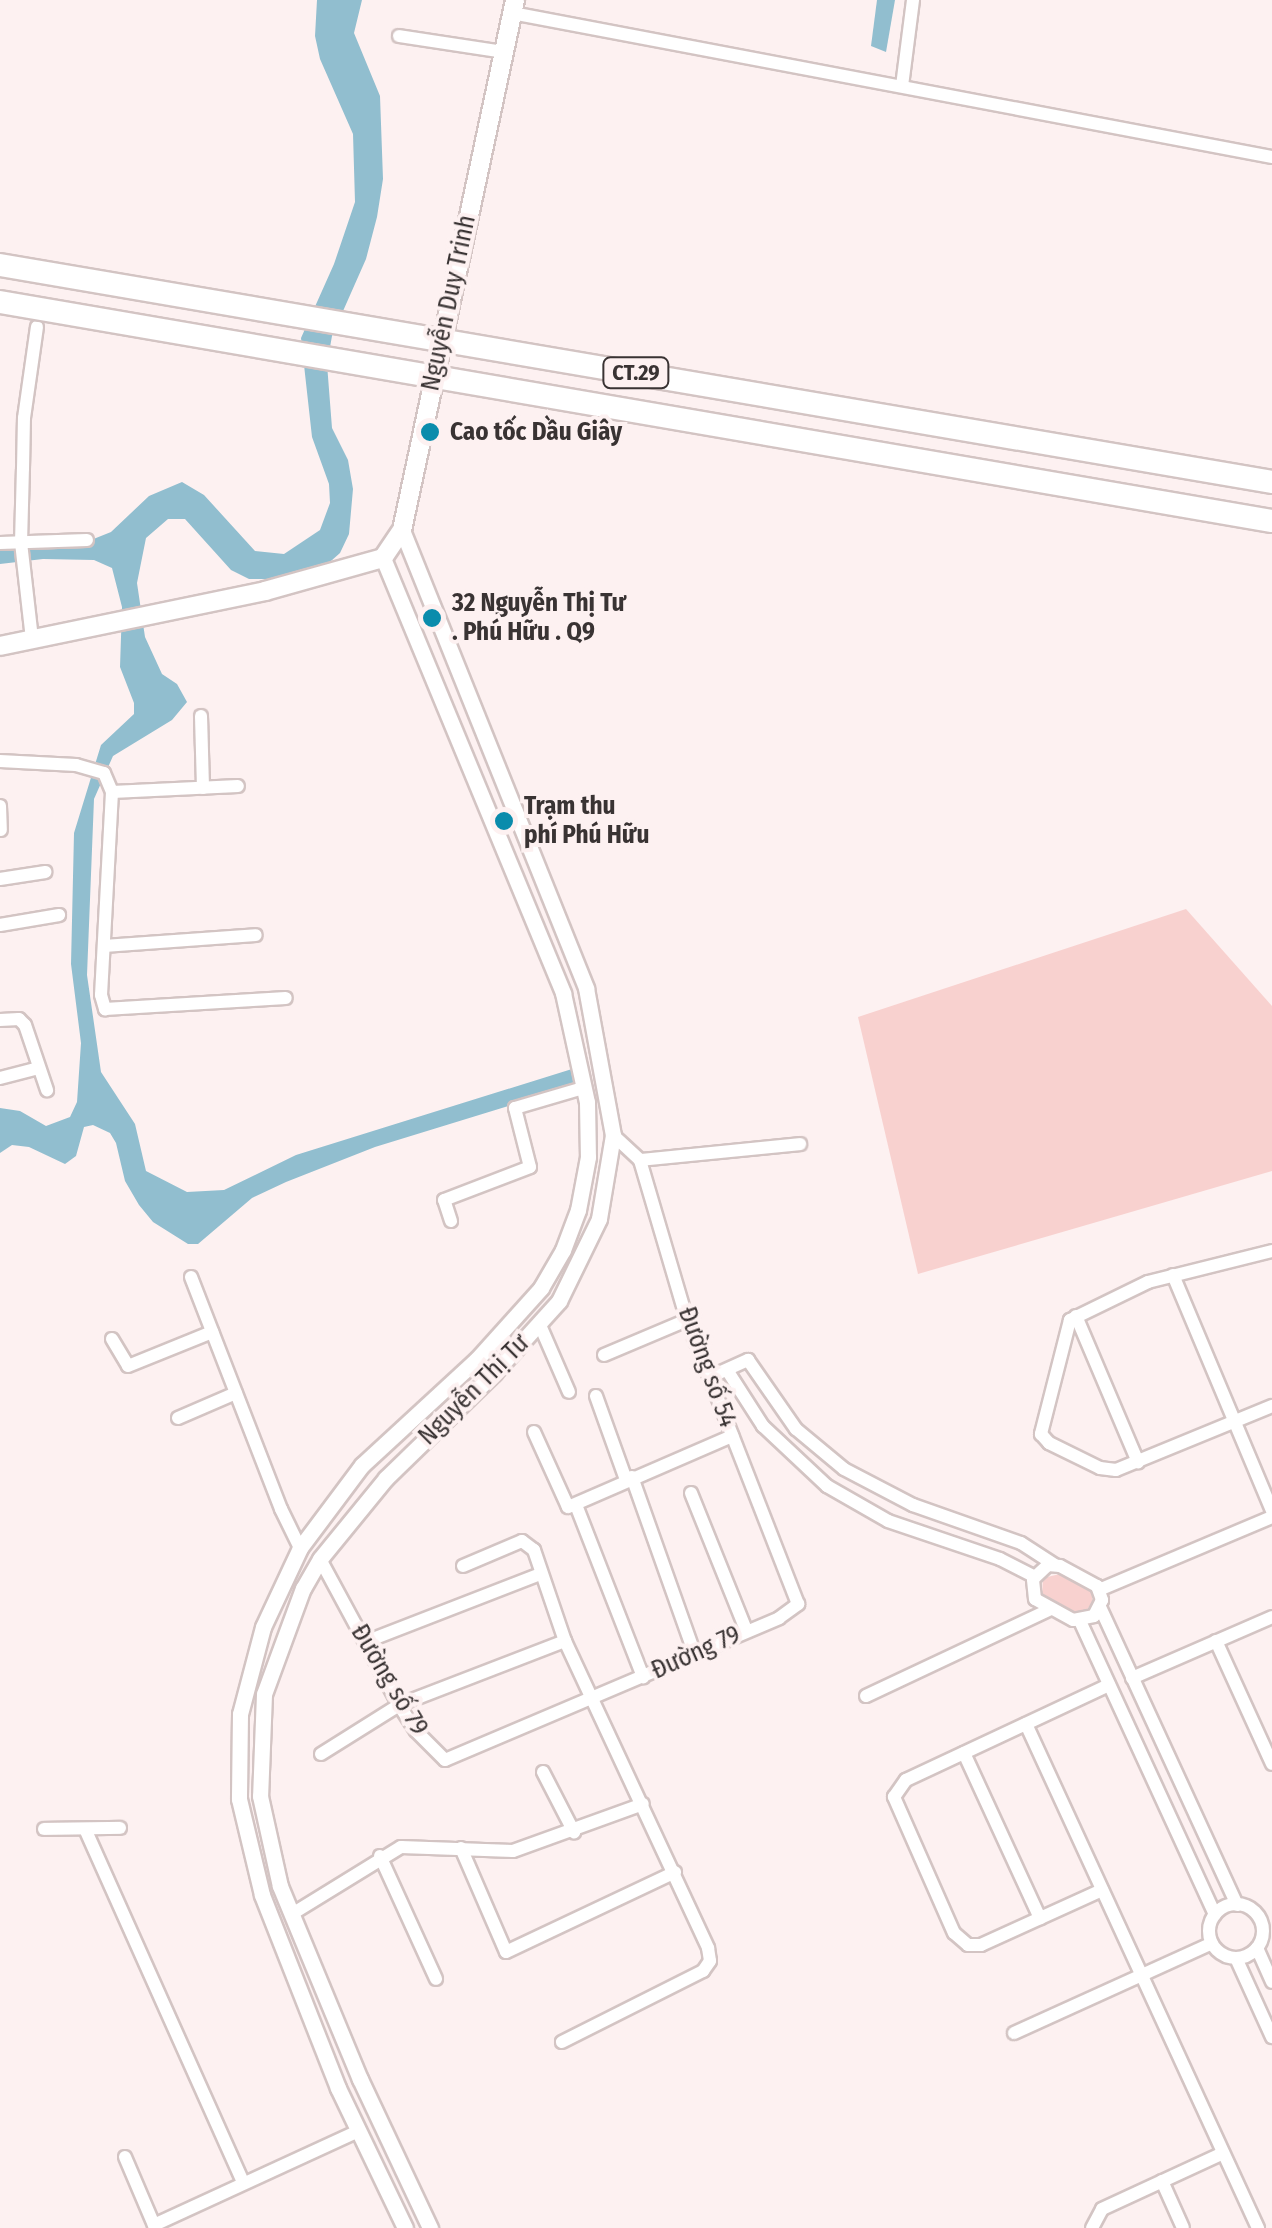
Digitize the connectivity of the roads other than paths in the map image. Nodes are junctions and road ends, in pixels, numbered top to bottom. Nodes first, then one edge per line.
1 (914, 0) edge
2 (514, 6) edge
3 (399, 36) dead end
4 (504, 52) junction
5 (902, 86) junction
6 (1272, 156) edge
7 (0, 265) edge
8 (0, 302) edge
9 (38, 327) dead end
10 (1272, 482) edge
11 (1272, 521) edge
12 (402, 530) junction
13 (87, 540) dead end
14 (22, 542) junction
15 (0, 543) edge
16 (383, 558) junction
17 (32, 639) junction
18 (0, 646) edge
19 (200, 716) dead end
20 (0, 761) edge
21 (238, 786) dead end
22 (203, 788) junction
23 (112, 792) junction
24 (0, 806) edge
25 (1, 830) edge
26 (45, 872) dead end
27 (0, 879) edge
28 (59, 915) dead end
29 (0, 925) edge
30 (256, 935) dead end
31 (104, 946) junction
32 (286, 998) dead end
33 (0, 1020) edge
34 (39, 1068) junction
35 (0, 1078) edge
36 (583, 1088) junction
37 (47, 1090) dead end
38 (613, 1135) junction
39 (800, 1144) dead end
40 (640, 1160) junction
41 (451, 1222) dead end
42 (1272, 1251) edge
43 (1174, 1275) junction
44 (191, 1277) dead end
45 (1076, 1316) junction
46 (688, 1320) junction
47 (539, 1323) junction
48 (212, 1332) junction
49 (112, 1339) dead end
50 (604, 1355) dead end
51 (727, 1370) junction
52 (710, 1378) junction
53 (568, 1392) dead end
54 (236, 1393) junction
55 (596, 1396) dead end
56 (1272, 1406) edge
57 (178, 1418) dead end
58 (1235, 1421) junction
59 (534, 1432) dead end
60 (732, 1436) junction
61 (1138, 1462) junction
62 (629, 1479) junction
63 (691, 1493) dead end
64 (576, 1505) junction
65 (1272, 1514) edge
66 (300, 1548) junction
67 (320, 1559) junction
68 (1055, 1565) junction
69 (463, 1566) dead end
70 (540, 1574) junction
71 (1034, 1576) junction
72 (1099, 1590) junction
73 (798, 1604) joint
74 (1100, 1606) junction
75 (1051, 1609) junction
76 (1272, 1617) edge
77 (1080, 1621) junction
78 (746, 1630) junction
79 (565, 1640) junction
80 (366, 1642) junction
81 (1216, 1642) junction
82 (694, 1652) junction
83 (643, 1676) junction
84 (1132, 1678) junction
85 (1109, 1684) junction
86 (866, 1696) dead end
87 (593, 1699) junction
88 (400, 1704) junction
89 (1026, 1724) junction
90 (964, 1752) junction
91 (321, 1754) dead end
92 (1272, 1764) edge
93 (543, 1772) dead end
94 (643, 1804) junction
95 (120, 1828) dead end
96 (44, 1830) dead end
97 (86, 1830) junction
98 (574, 1832) junction
99 (461, 1848) junction
100 (380, 1856) junction
101 (675, 1872) junction
102 (1102, 1890) junction
103 (1237, 1905) junction
104 (292, 1914) junction
105 (1215, 1914) junction
106 (1266, 1917) edge
107 (1040, 1918) junction
108 (1212, 1942) junction
109 (1256, 1948) junction
110 (1236, 1958) junction
111 (1142, 1974) junction
112 (436, 1979) dead end
113 (1272, 1982) edge
114 (1014, 2033) dead end
115 (1272, 2037) edge
116 (562, 2042) dead end
117 (358, 2130) junction
118 (1223, 2153) junction
119 (125, 2157) dead end
120 (1162, 2181) junction
121 (243, 2182) junction
122 (417, 2200) junction
123 (399, 2216) edge
124 (155, 2227) edge
125 (430, 2228) edge
126 (1092, 2228) edge
127 (1183, 2228) edge
128 (1258, 2228) edge

1 - 5 street
2 - 4 main road, Nguyễn Duy Trinh
2 - 5 street
3 - 4 street
4 - 12 main road, Nguyễn Duy Trinh
5 - 6 street
7 - 10 highway, CT.29, bridge
8 - 11 highway, CT.29, bridge
9 - 14 street
12 - 16 main road, Nguyễn Duy Trinh
12 - 38 street, Nguyễn Thị Tư
13 - 14 street
14 - 15 street
14 - 17 street
16 - 17 main road
16 - 36 street, Nguyễn Thị Tư
17 - 18 main road
19 - 22 street
20 - 23 street
21 - 22 street
22 - 23 street
23 - 31 street
24 - 25 street
26 - 27 street
28 - 29 street
30 - 31 street
31 - 32 street
33 - 34 street
34 - 35 street
34 - 37 street
36 - 41 street
36 - 66 street, Nguyễn Thị Tư
38 - 40 street
38 - 47 street, Nguyễn Thị Tư
39 - 40 street
40 - 46 street, Đường số 54
42 - 43 street
43 - 45 street
43 - 58 street
44 - 48 street
45 - 61 street
45 - 61 street
46 - 50 street
46 - 52 street, Đường số 54
47 - 53 street
47 - 67 street, Nguyễn Thị Tư
48 - 49 street
48 - 54 street
51 - 52 street
51 - 68 street
51 - 71 street
52 - 60 street, Đường số 54
54 - 57 street
54 - 66 street
55 - 62 street
56 - 58 street
58 - 61 street
58 - 65 street
59 - 64 street
60 - 62 street
60 - 73 street, Đường số 54
62 - 64 street
62 - 82 street
63 - 78 street
64 - 83 street
65 - 72 street
66 - 117 street, Nguyễn Thị Tư
67 - 80 street, Đường số 79
67 - 104 street, Nguyễn Thị Tư
68 - 71 street
68 - 72 street
69 - 70 street
70 - 79 street
70 - 80 street
71 - 75 street
72 - 74 street
73 - 78 street, Đường 79
74 - 77 street
74 - 84 street
75 - 77 street
75 - 86 street
76 - 81 street
77 - 85 street
78 - 82 street, Đường 79
79 - 87 street
79 - 88 street
80 - 88 street, Đường số 79
81 - 84 street
81 - 92 street
82 - 83 street, Đường 79
83 - 87 street, Đường 79
84 - 103 street
85 - 89 street
85 - 105 street
87 - 88 street, Đường số 79
87 - 94 street
88 - 91 street
89 - 90 street
89 - 102 street
90 - 107 street
90 - 107 street
93 - 98 street
94 - 98 street
94 - 101 street
95 - 97 street
96 - 97 street
97 - 121 street
98 - 99 street
99 - 100 street
99 - 101 street
100 - 104 street
100 - 112 street
101 - 116 street
102 - 107 street
102 - 111 street
103 - 105 street
103 - 106 street
104 - 122 street, Nguyễn Thị Tư
105 - 108 street
106 - 109 street
108 - 110 street
108 - 111 street
109 - 110 street
109 - 113 street
110 - 115 street
111 - 114 street
111 - 118 street
117 - 121 street
117 - 123 street, Nguyễn Thị Tư
118 - 120 street
118 - 128 street
119 - 124 street
120 - 126 street
120 - 127 street
121 - 124 street
122 - 123 street
122 - 125 street, Nguyễn Thị Tư

